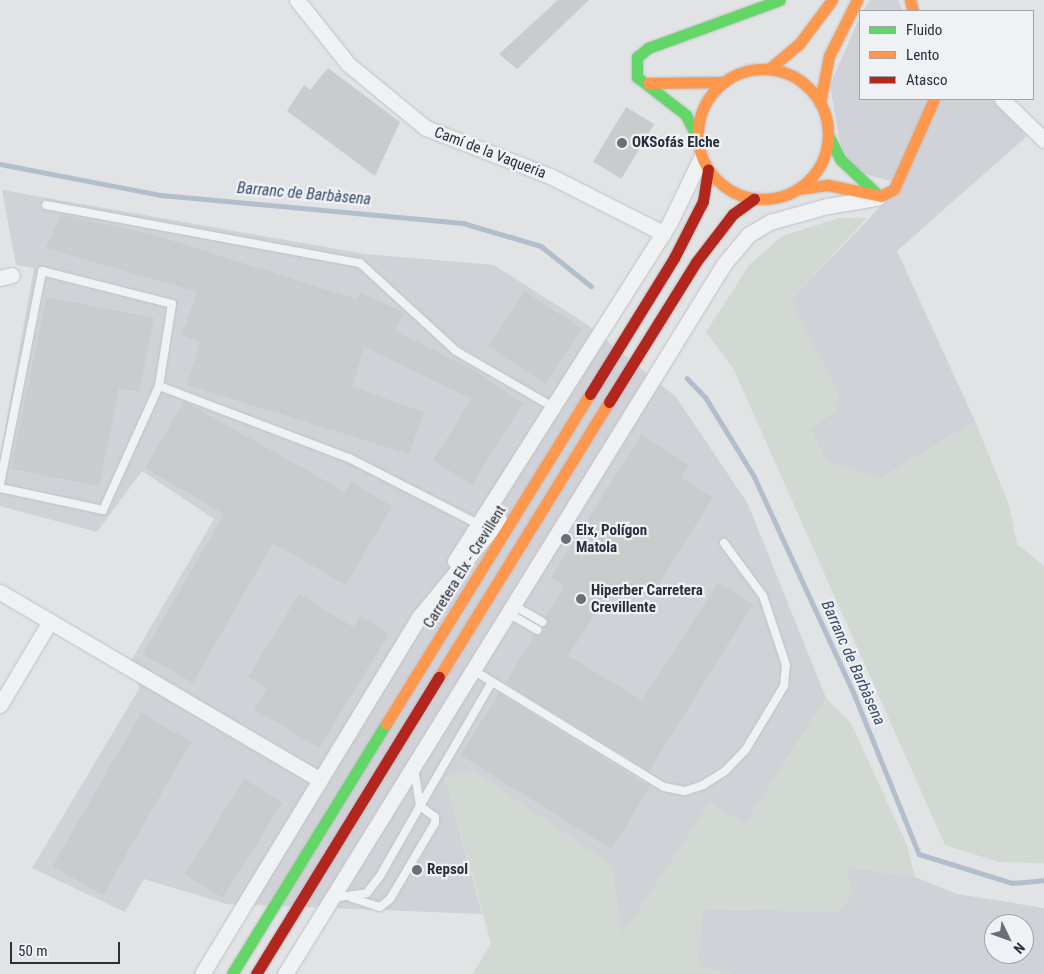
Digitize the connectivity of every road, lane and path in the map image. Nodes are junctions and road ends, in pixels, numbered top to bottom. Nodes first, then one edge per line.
1 (297, 0) edge
2 (780, 0) edge
3 (832, 0) edge
4 (857, 0) edge
5 (770, 69) junction
6 (644, 82) junction
7 (724, 82) junction
8 (934, 100) edge
9 (1003, 100) edge
10 (820, 103) junction
11 (828, 135) junction
12 (697, 137) junction
13 (1044, 140) edge
14 (705, 164) junction
15 (798, 189) junction
16 (881, 196) junction
17 (754, 200) junction
18 (46, 205) dead end
19 (663, 232) junction
20 (159, 386) junction
21 (613, 397) junction
22 (553, 407) junction
23 (551, 457) junction
24 (0, 484) edge
25 (0, 488) edge
26 (478, 524) junction
27 (724, 543) dead end
28 (540, 561) junction
29 (0, 592) edge
30 (511, 609) junction
31 (419, 617) junction
32 (50, 621) junction
33 (542, 622) dead end
34 (538, 630) dead end
35 (473, 670) junction
36 (492, 682) junction
37 (0, 705) edge
38 (414, 766) junction
39 (320, 780) junction
40 (420, 806) junction
41 (332, 898) junction
42 (352, 898) junction
43 (202, 974) edge
44 (232, 974) edge
45 (256, 974) edge
46 (285, 974) edge

1 - 19 street, Camí de la Vaqueria
2 - 6 main road
3 - 5 main road
4 - 10 main road
5 - 7 main road
5 - 10 main road
6 - 7 main road
6 - 12 main road
7 - 12 main road
8 - 16 main road
9 - 13 street
10 - 11 main road
11 - 15 main road
11 - 16 main road
12 - 14 main road
14 - 17 main road
14 - 19 street
14 - 23 main road, Carretera Elx - Crevillent
15 - 16 main road
15 - 17 main road
16 - 28 street
17 - 21 main road
18 - 22 lane
19 - 22 street
20 - 24 lane
20 - 25 lane
20 - 26 lane
21 - 28 street
21 - 45 main road
22 - 26 street
23 - 31 street
23 - 44 main road, Carretera Elx - Crevillent
26 - 31 street
27 - 36 lane
28 - 30 street
29 - 32 street
30 - 33 lane
30 - 34 lane
30 - 35 street
31 - 39 street
32 - 37 street
32 - 39 street
35 - 36 lane
35 - 38 street
36 - 40 lane
38 - 40 lane
38 - 41 street
39 - 43 street
40 - 42 lane
40 - 42 lane
41 - 42 lane
41 - 46 street

